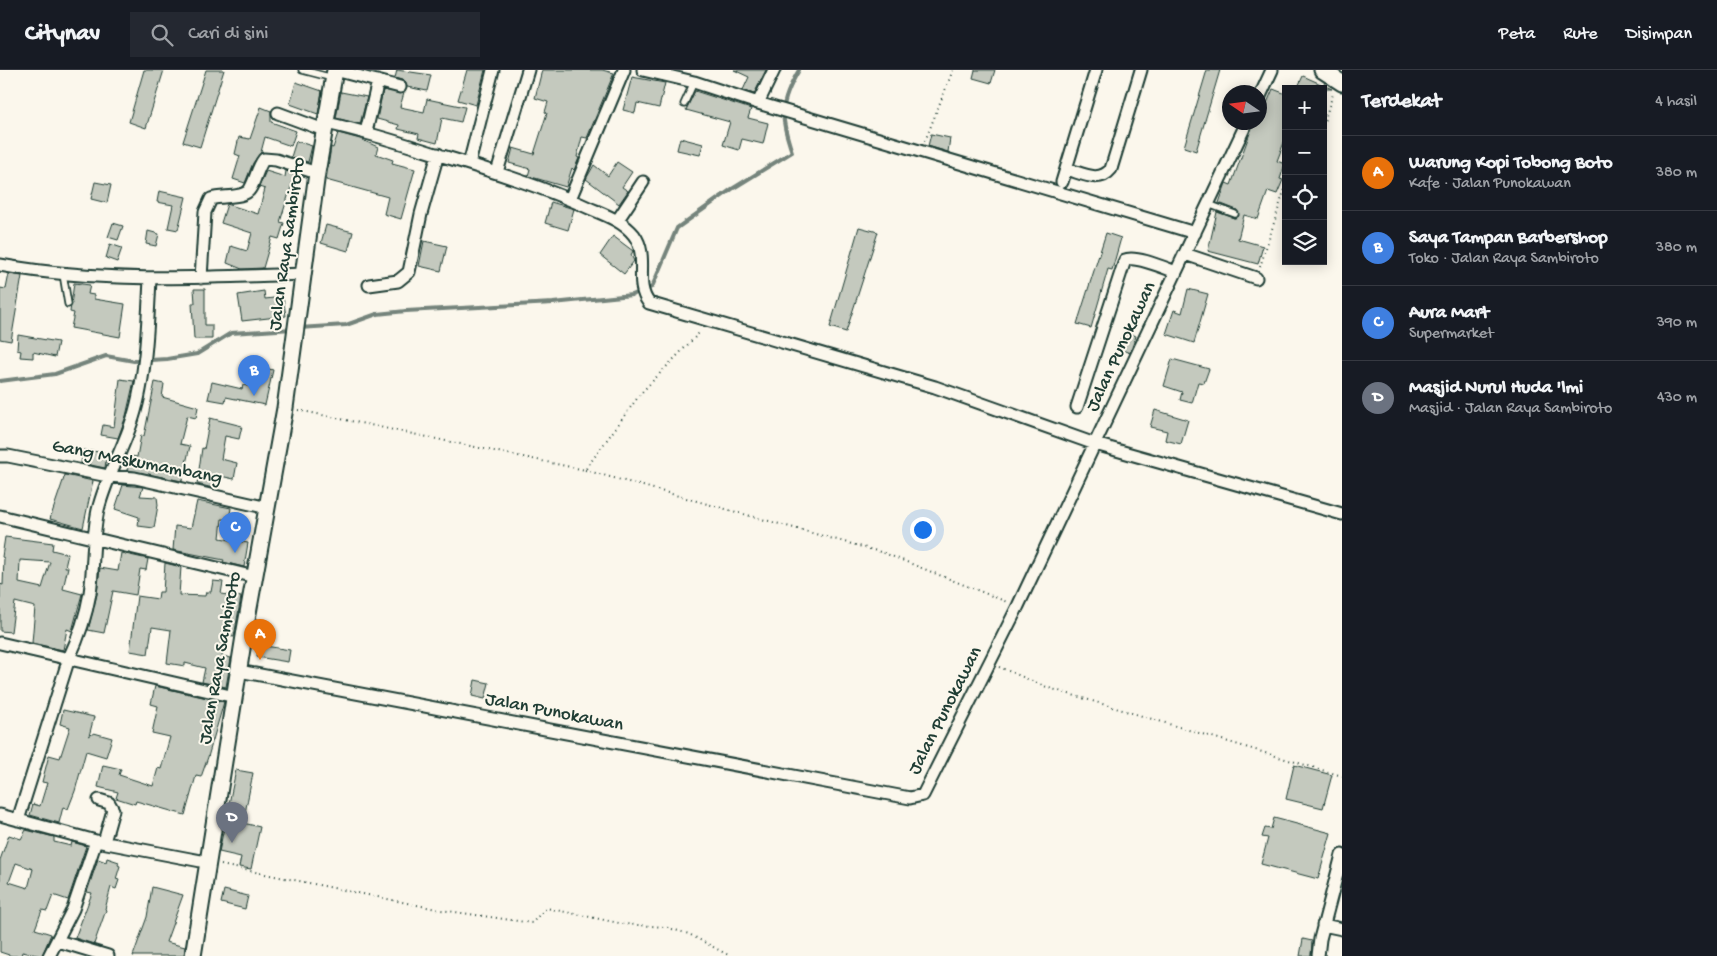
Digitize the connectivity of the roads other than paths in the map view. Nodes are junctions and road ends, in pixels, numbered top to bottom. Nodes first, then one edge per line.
1 (302, 70) edge
2 (493, 70) edge
3 (528, 70) edge
4 (624, 70) edge
5 (643, 70) edge
6 (774, 70) edge
7 (1096, 70) edge
8 (1141, 70) edge
9 (1272, 70) edge
10 (1322, 70) edge
11 (334, 73) edge
12 (378, 81) junction
13 (694, 82) junction
14 (1342, 83) edge
15 (1265, 85) edge
16 (400, 87) dead end
17 (758, 103) junction
18 (684, 104) dead end
19 (278, 113) dead end
20 (325, 126) junction
21 (1243, 130) edge
22 (366, 132) junction
23 (438, 154) junction
24 (469, 164) junction
25 (1066, 169) junction
26 (497, 172) junction
27 (317, 173) junction
28 (643, 182) dead end
29 (1062, 182) dead end
30 (570, 199) junction
31 (1208, 204) junction
32 (1235, 214) dead end
33 (617, 221) junction
34 (1195, 234) junction
35 (1185, 254) junction
36 (0, 265) edge
37 (1176, 272) junction
38 (63, 274) junction
39 (303, 274) junction
40 (150, 278) junction
41 (201, 278) junction
42 (1256, 278) road end
43 (369, 285) dead end
44 (68, 304) dead end
45 (1076, 407) dead end
46 (1095, 444) junction
47 (0, 456) edge
48 (108, 476) junction
49 (268, 508) junction
50 (1342, 514) edge
51 (0, 516) edge
52 (93, 536) junction
53 (255, 577) junction
54 (0, 643) edge
55 (69, 658) junction
56 (239, 671) junction
57 (235, 697) junction
58 (99, 800) dead end
59 (0, 815) edge
60 (18, 820) junction
61 (100, 842) junction
62 (1342, 855) edge
63 (206, 862) junction
64 (1323, 925) junction
65 (1342, 929) edge
66 (58, 941) junction
67 (49, 956) edge
68 (108, 956) edge
69 (192, 956) edge
70 (1318, 956) edge

1 - 11 lane
2 - 24 street
3 - 26 street
4 - 30 street
5 - 13 street
6 - 17 street
7 - 25 street
8 - 25 street
9 - 15 street
10 - 14 street
11 - 12 street
11 - 20 street, Jalan Raya Sambiroto
12 - 16 street
12 - 22 street
13 - 17 street
13 - 18 lane
17 - 34 street
19 - 20 street
20 - 22 street
20 - 27 street, Jalan Raya Sambiroto
21 - 31 street, Jalan Punokawan
22 - 23 street
23 - 24 street
23 - 43 street
24 - 26 street
25 - 29 street
26 - 30 street
27 - 39 street, Jalan Raya Sambiroto
27 - 41 street
28 - 33 street
30 - 33 street
31 - 32 lane
31 - 34 street, Jalan Punokawan
33 - 46 street
34 - 35 street, Jalan Punokawan
35 - 37 street, Jalan Punokawan
35 - 42 street
36 - 38 street
37 - 45 street
37 - 46 street, Jalan Punokawan
38 - 40 street
38 - 44 lane
39 - 41 street
39 - 49 street, Jalan Raya Sambiroto
40 - 41 street
40 - 48 street
46 - 50 street
46 - 56 street, Jalan Punokawan
47 - 48 street, Gang Maskumambang
48 - 49 street, Gang Maskumambang
48 - 52 street
49 - 53 street, Jalan Raya Sambiroto
51 - 52 street
52 - 53 street
52 - 55 street
53 - 56 street, Jalan Raya Sambiroto
54 - 55 street
55 - 57 street
55 - 60 street
56 - 57 street, Jalan Raya Sambiroto
57 - 63 street, Jalan Raya Sambiroto
58 - 61 street
59 - 60 street
60 - 61 street
61 - 63 street
61 - 66 street
62 - 64 street
63 - 69 street, Jalan Raya Sambiroto
64 - 65 street
64 - 70 street
66 - 67 street
66 - 68 street

